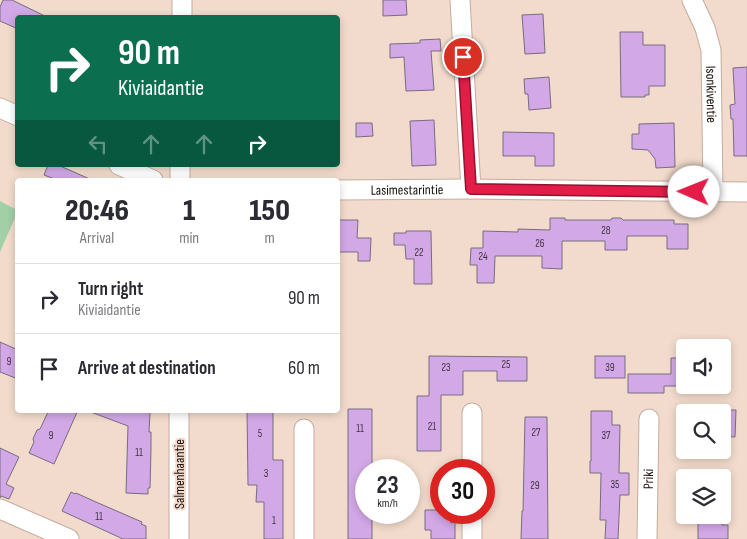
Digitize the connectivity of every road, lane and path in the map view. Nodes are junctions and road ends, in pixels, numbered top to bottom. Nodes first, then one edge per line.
1 (182, 0) edge
2 (460, 0) edge
3 (692, 0) edge
4 (182, 15) edge
5 (0, 108) edge
6 (15, 115) edge
7 (124, 167) edge
8 (148, 178) edge
9 (471, 189) junction
10 (340, 190) edge
11 (713, 192) junction
12 (747, 192) edge
13 (178, 413) edge
14 (472, 413) dead end
15 (649, 419) dead end
16 (304, 428) dead end
17 (472, 459) edge
18 (0, 509) edge
19 (472, 524) edge
20 (69, 539) edge
21 (179, 539) edge
22 (304, 539) edge
23 (472, 539) edge
24 (647, 539) edge

1 - 4 street
2 - 9 street
3 - 11 street, Isonkiventie
5 - 6 street
7 - 8 street
9 - 10 street, Lasimestarintie
9 - 11 street, Lasimestarintie
11 - 12 street, Lasimestarintie
13 - 21 street, Salmenhaantie
14 - 17 street
15 - 24 street, Priki
16 - 22 street
18 - 20 street
19 - 23 street

